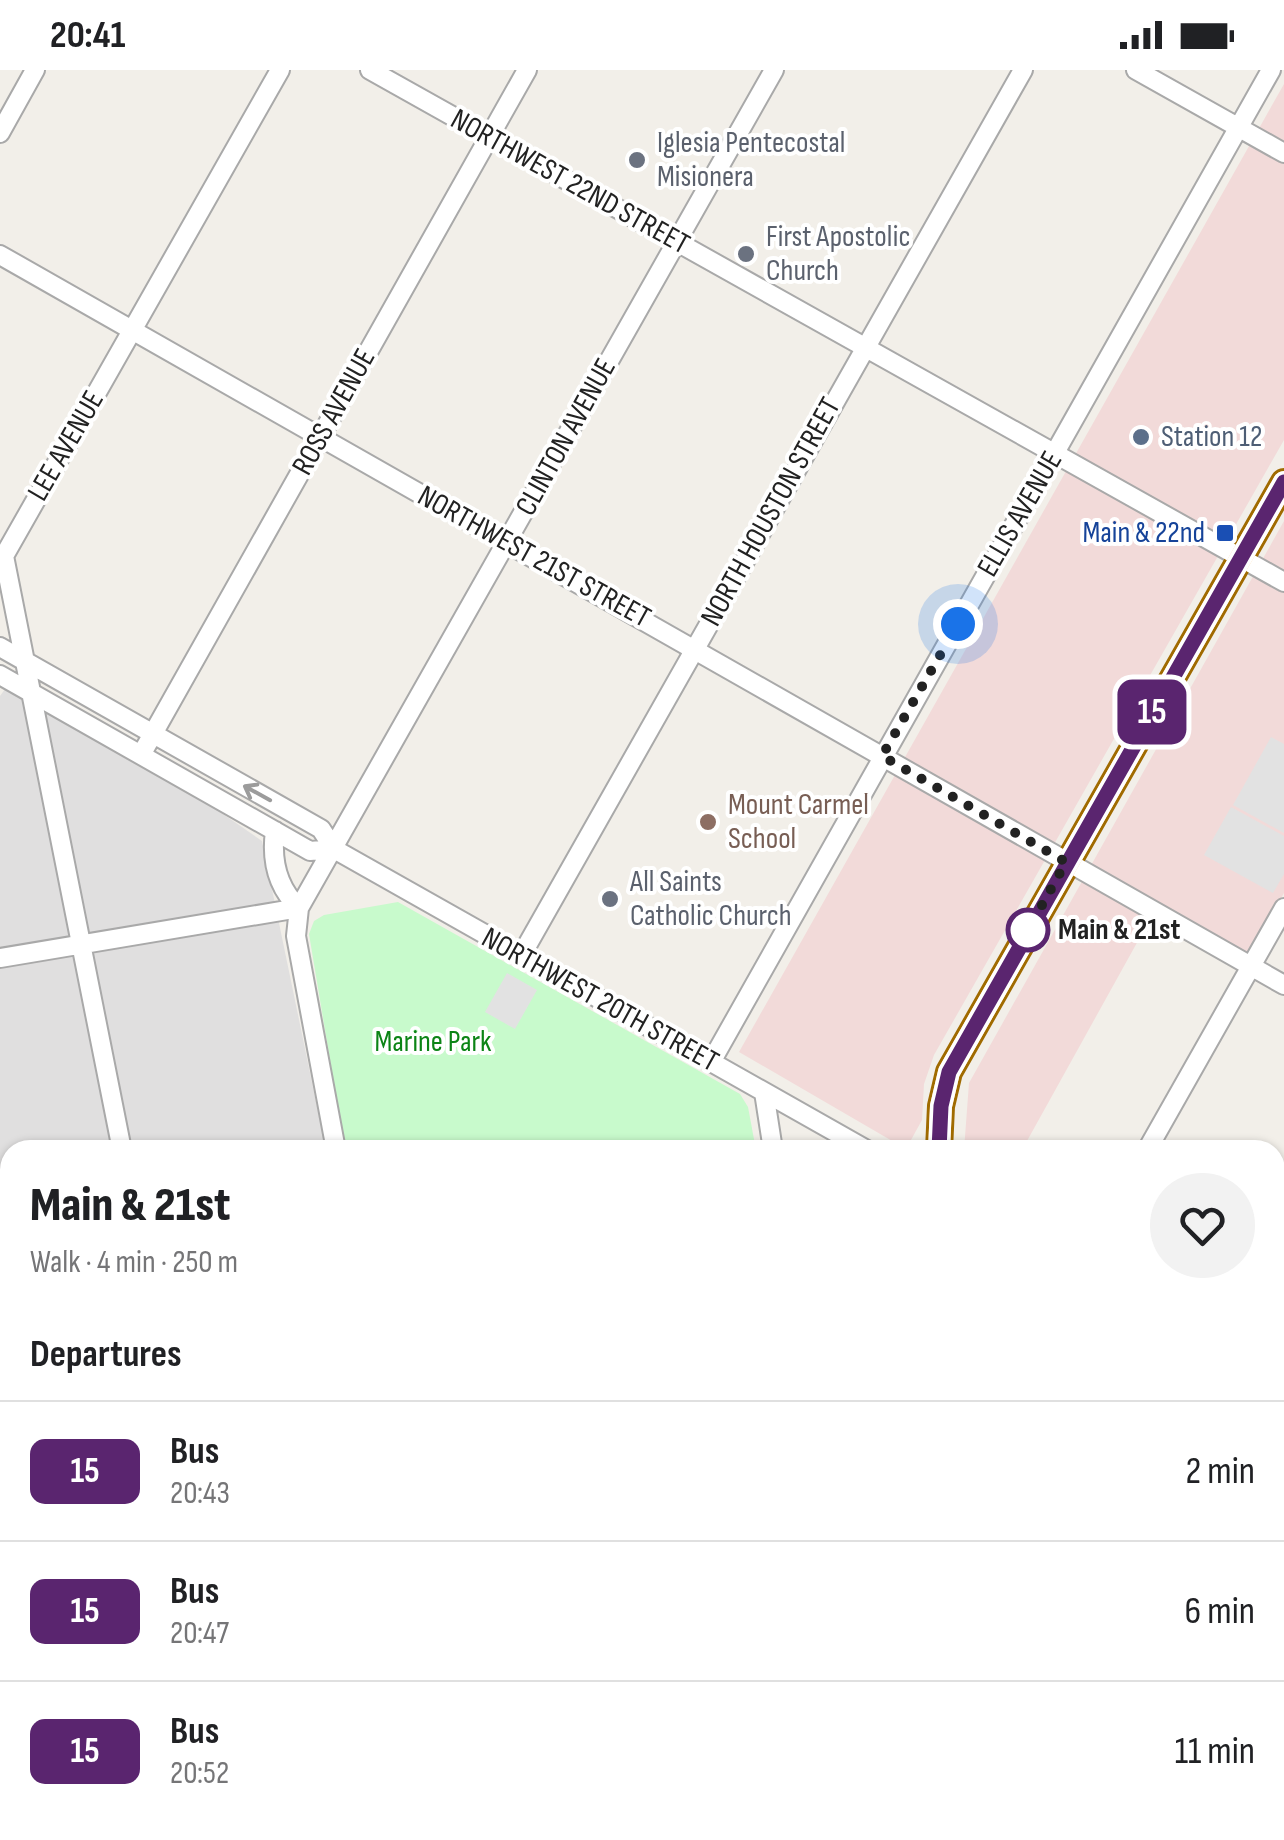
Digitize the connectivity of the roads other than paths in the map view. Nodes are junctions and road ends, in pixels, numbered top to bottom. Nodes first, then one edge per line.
1 (36, 70) edge
2 (280, 70) edge
3 (370, 70) edge
4 (527, 70) edge
5 (774, 70) edge
6 (1023, 70) edge
7 (1136, 70) edge
8 (1271, 70) edge
9 (1238, 127) junction
10 (0, 133) edge
11 (489, 136) junction
12 (1284, 153) edge
13 (676, 241) junction
14 (0, 255) edge
15 (132, 331) junction
16 (864, 348) junction
17 (320, 437) junction
18 (1054, 454) junction
19 (1284, 482) edge
20 (507, 542) junction
21 (2, 547) edge
22 (1240, 559) junction
23 (1284, 582) edge
24 (0, 646) edge
25 (695, 648) junction
26 (22, 659) junction
27 (0, 675) edge
28 (32, 694) junction
29 (152, 734) junction
30 (141, 754) junction
31 (882, 756) junction
32 (275, 831) junction
33 (334, 849) junction
34 (1066, 862) junction
35 (299, 908) junction
36 (1284, 908) edge
37 (78, 944) junction
38 (521, 956) junction
39 (0, 958) edge
40 (1250, 966) junction
41 (1284, 986) edge
42 (710, 1062) junction
43 (764, 1092) junction
44 (939, 1138) edge
45 (120, 1140) edge
46 (334, 1140) edge
47 (772, 1140) edge
48 (849, 1140) edge
49 (1153, 1140) edge

1 - 10 street
2 - 15 street, LEE AVENUE
3 - 11 street, NORTHWEST 22ND STREET
4 - 11 street, ROSS AVENUE
5 - 13 street, CLINTON AVENUE
6 - 16 street, NORTH HOUSTON STREET
7 - 9 street
8 - 9 street, ELLIS AVENUE
9 - 12 street
9 - 18 street, ELLIS AVENUE
11 - 13 street, NORTHWEST 22ND STREET
11 - 17 street, ROSS AVENUE
13 - 16 street, NORTHWEST 22ND STREET
13 - 20 street, CLINTON AVENUE
14 - 15 street, NORTHWEST 21ST STREET
15 - 17 street, NORTHWEST 21ST STREET
15 - 21 street, LEE AVENUE
16 - 18 street, NORTHWEST 22ND STREET
16 - 25 street, NORTH HOUSTON STREET
17 - 20 street, NORTHWEST 21ST STREET
17 - 29 street, ROSS AVENUE
18 - 22 street, NORTHWEST 22ND STREET
18 - 31 street, ELLIS AVENUE
19 - 22 main road
20 - 25 street, NORTHWEST 21ST STREET
20 - 33 street, CLINTON AVENUE
21 - 26 street, LEE AVENUE
22 - 23 street, NORTHWEST 22ND STREET
22 - 34 main road
24 - 26 street, NORTHWEST 20TH STREET
25 - 31 street, NORTHWEST 21ST STREET
25 - 38 street, NORTH HOUSTON STREET
26 - 28 street, LEE AVENUE
26 - 29 street, NORTHWEST 20TH STREET
27 - 28 street, NORTHWEST 20TH STREET
28 - 30 street, NORTHWEST 20TH STREET
28 - 37 street, LEE AVENUE
29 - 30 street, ROSS AVENUE
33 -> 29 street, NORTHWEST 20TH STREET
30 - 32 street, NORTHWEST 20TH STREET
31 - 34 street, NORTHWEST 21ST STREET
31 - 42 street, ELLIS AVENUE
32 - 33 street, NORTHWEST 20TH STREET
32 - 35 street
33 - 35 street, CLINTON AVENUE
33 - 38 street, NORTHWEST 20TH STREET
34 - 40 street, NORTHWEST 21ST STREET
34 - 44 main road
35 - 37 street
35 - 46 street
36 - 40 street
37 - 39 street
37 - 45 street, LEE AVENUE
38 - 42 street, NORTHWEST 20TH STREET
40 - 41 street, NORTHWEST 21ST STREET
40 - 49 street
42 - 43 street, NORTHWEST 20TH STREET
43 - 47 street
43 - 48 street, NORTHWEST 20TH STREET

